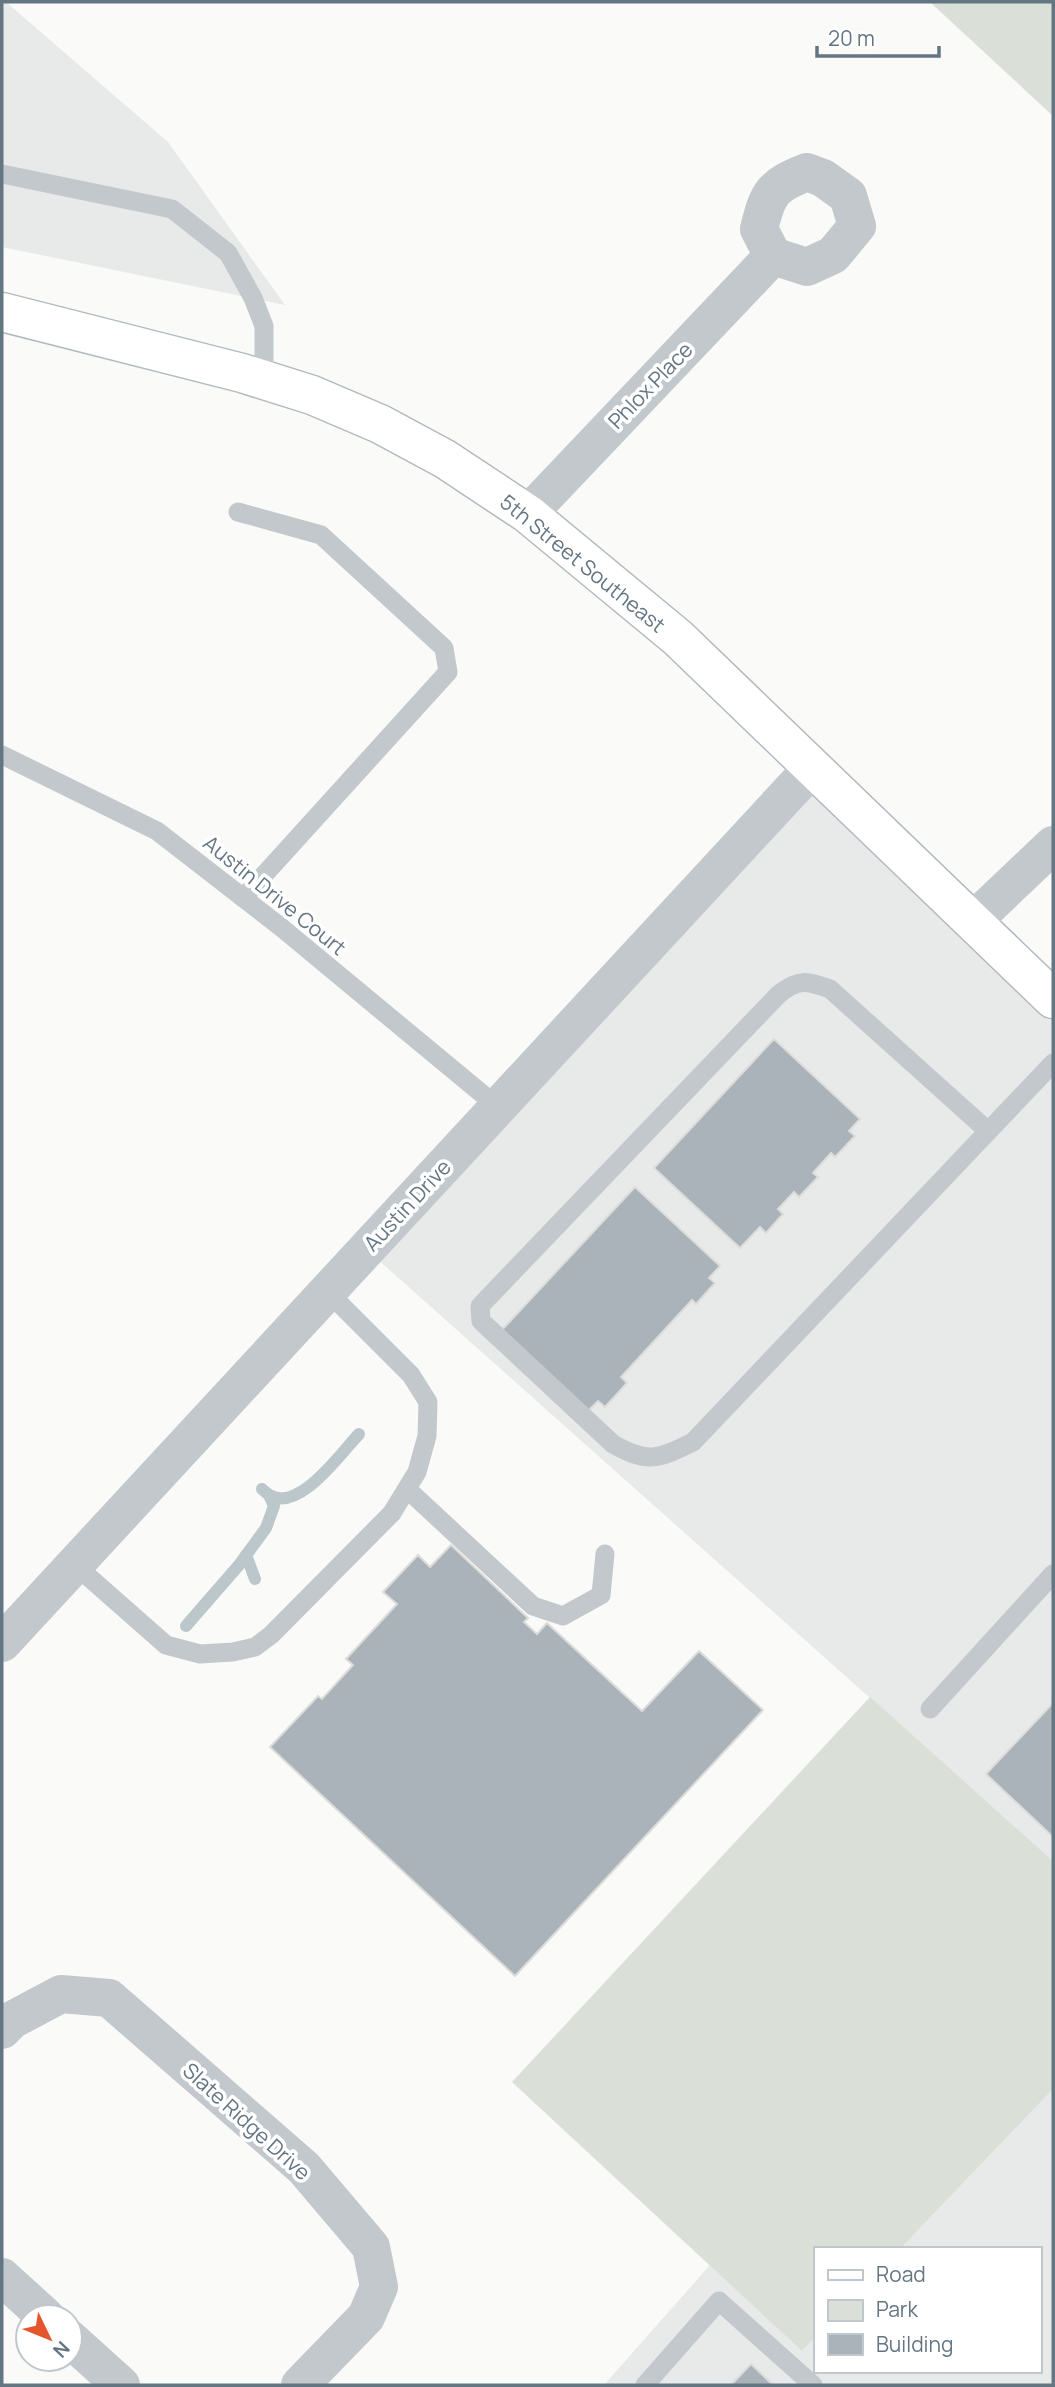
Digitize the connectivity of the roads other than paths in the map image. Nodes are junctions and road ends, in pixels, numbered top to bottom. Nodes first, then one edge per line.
1 (2, 174) edge
2 (773, 256) dead end
3 (2, 312) edge
4 (264, 380) junction
5 (238, 512) dead end
6 (528, 514) junction
7 (2, 755) edge
8 (812, 768) junction
9 (1053, 845) edge
10 (243, 898) junction
11 (973, 921) junction
12 (1053, 999) edge
13 (1053, 1063) edge
14 (498, 1107) junction
15 (988, 1131) junction
16 (327, 1291) junction
17 (407, 1489) junction
18 (605, 1555) dead end
19 (74, 1564) junction
20 (1053, 1574) edge
21 (2, 1643) edge
22 (930, 1709) dead end
23 (2, 2030) edge
24 (2, 2277) edge
25 (31, 2303) edge
26 (84, 2352) edge
27 (121, 2385) edge
28 (300, 2385) edge
29 (645, 2385) edge
30 (813, 2385) edge

1 - 4 lane
2 - 6 street, Phlox Place
3 - 4 main road, 5th Street Southeast
4 - 6 main road, 5th Street Southeast
5 - 10 lane
6 - 8 main road, 5th Street Southeast
7 - 10 lane, Austin Drive Court
8 - 11 main road, 5th Street Southeast
8 - 14 street, Austin Drive
9 - 11 street
10 - 14 lane, Austin Drive Court
11 - 12 main road, 5th Street Southeast
13 - 15 lane
14 - 16 street, Austin Drive
15 - 15 lane
16 - 17 lane
16 - 19 street, Austin Drive
17 - 18 lane
17 - 19 lane
19 - 21 street, Austin Drive
20 - 22 lane
23 - 28 street, Slate Ridge Drive
24 - 25 street
26 - 27 street
29 - 30 lane

